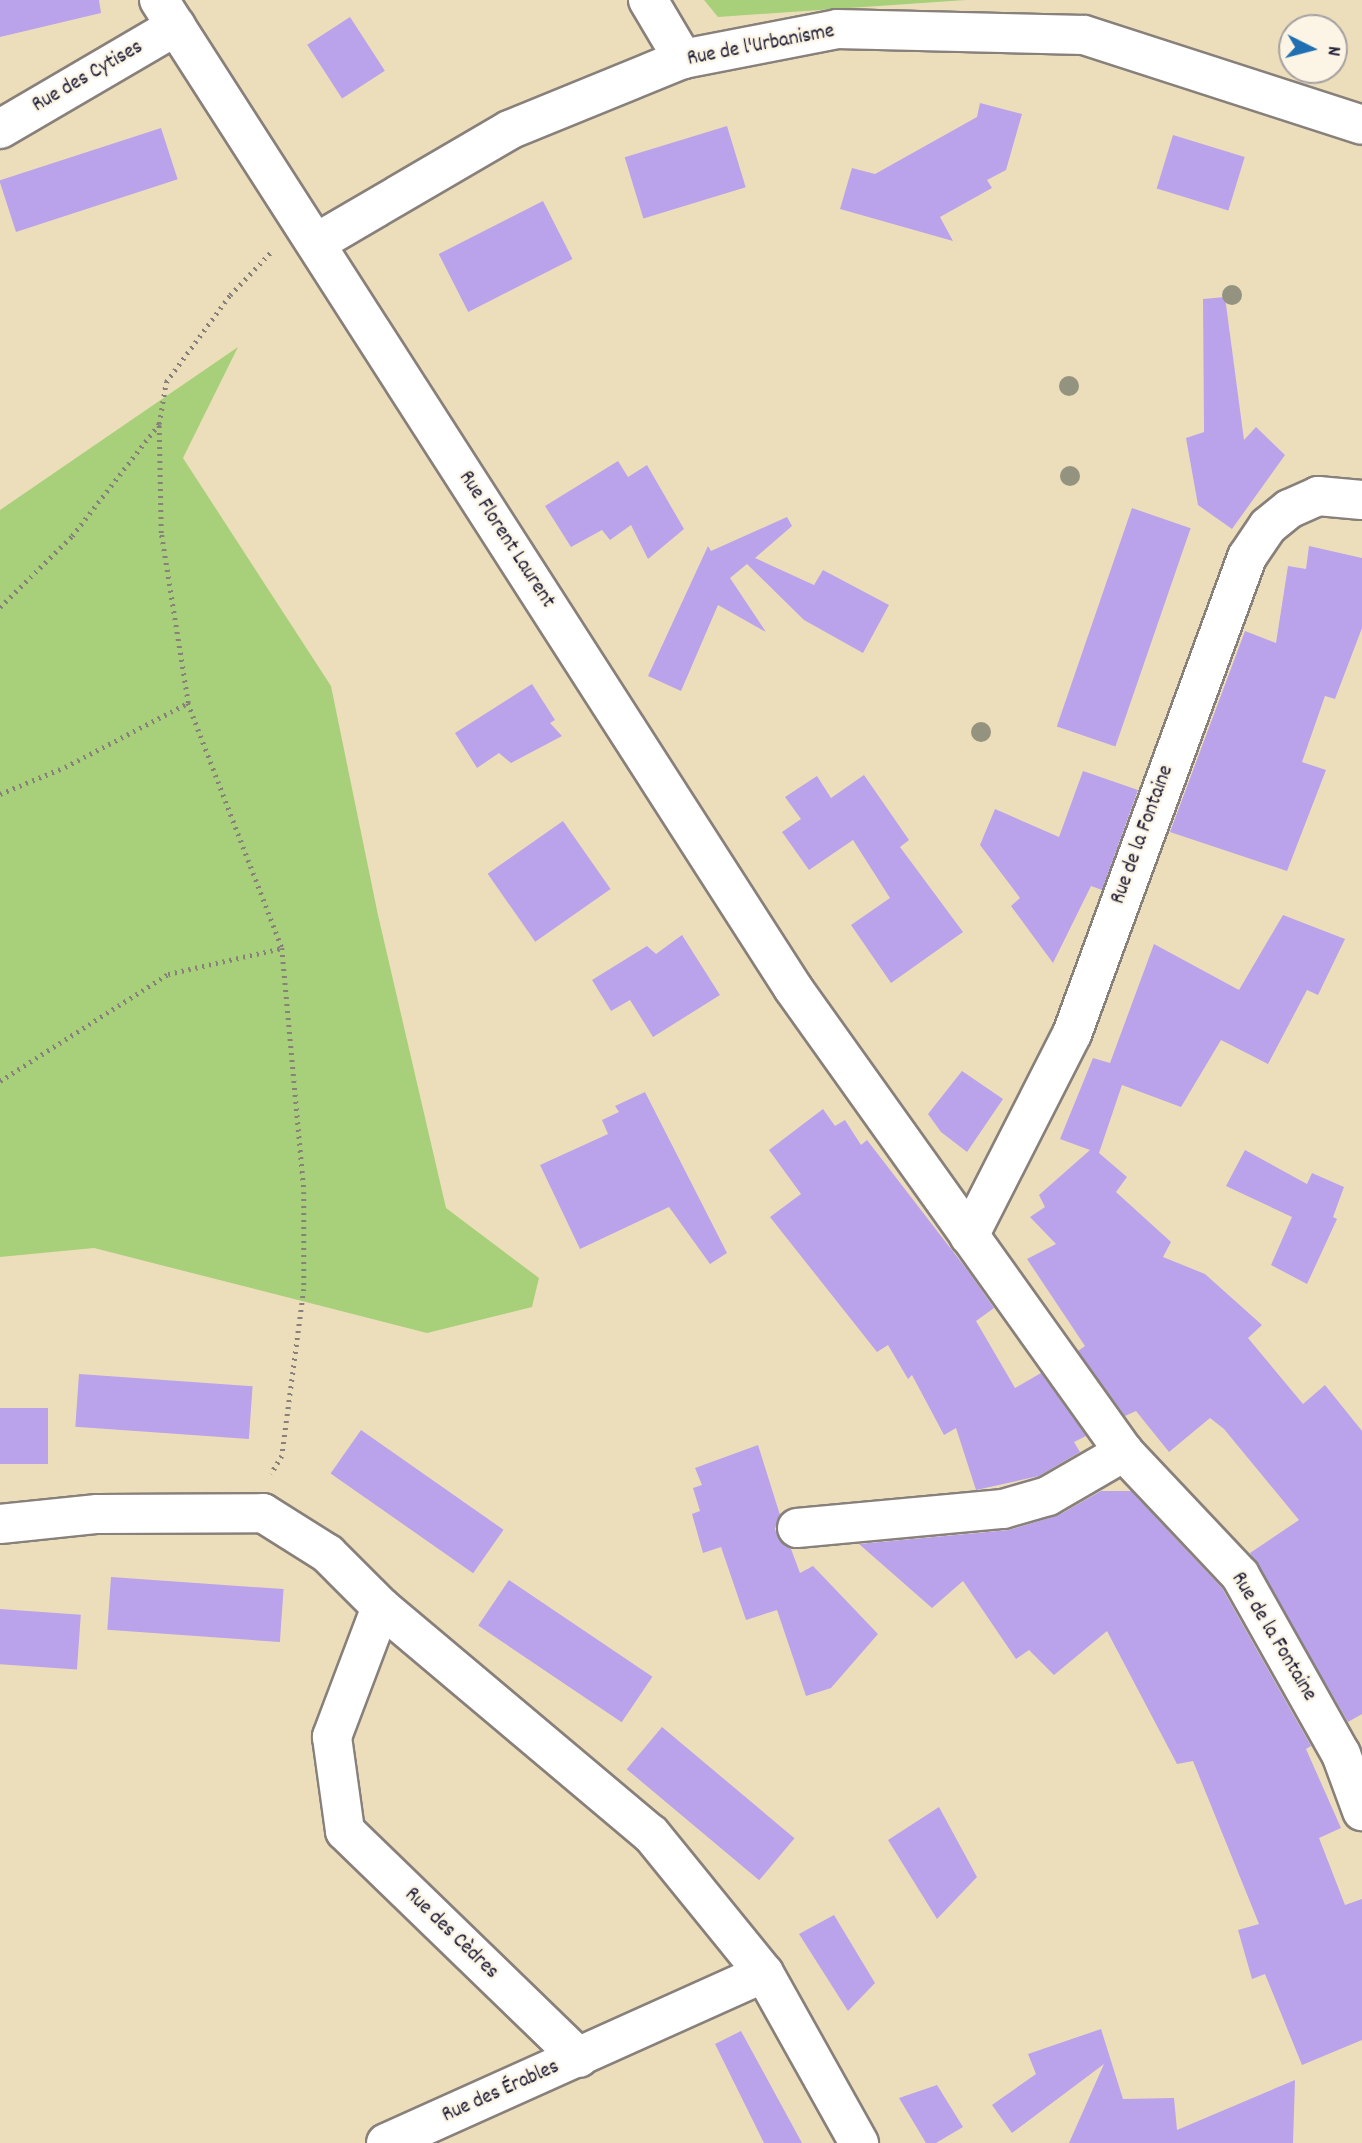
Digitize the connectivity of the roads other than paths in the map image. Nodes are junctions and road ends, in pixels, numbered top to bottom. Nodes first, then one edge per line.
1 (648, 0) edge
2 (167, 13) edge
3 (683, 60) junction
4 (1362, 125) edge
5 (0, 129) edge
6 (309, 231) junction
7 (1362, 500) edge
8 (856, 1077) joint
9 (969, 1236) junction
10 (1125, 1452) junction
11 (0, 1524) edge
12 (797, 1528) dead end
13 (381, 1608) junction
14 (1352, 1748) edge
15 (1362, 1811) edge
16 (764, 1973) junction
17 (579, 2058) junction
18 (386, 2143) edge
19 (859, 2143) edge

1 - 3 street
2 - 5 street, Rue des Cytises
2 - 6 street, Rue Florent Laurent
3 - 4 street, Rue de l'Urbanisme
3 - 6 street, Rue de l'Urbanisme
6 - 8 street, Rue Florent Laurent
7 - 9 street, Rue de la Fontaine
8 - 9 street, Rue de la Fontaine
9 - 10 street, Rue de la Fontaine
10 - 12 street
10 - 14 street, Rue de la Fontaine
11 - 13 street
13 - 16 street
13 - 17 street, Rue des Cèdres
14 - 15 street, Rue de la Fontaine
16 - 17 street
16 - 19 street
17 - 18 street, Rue des Érables

